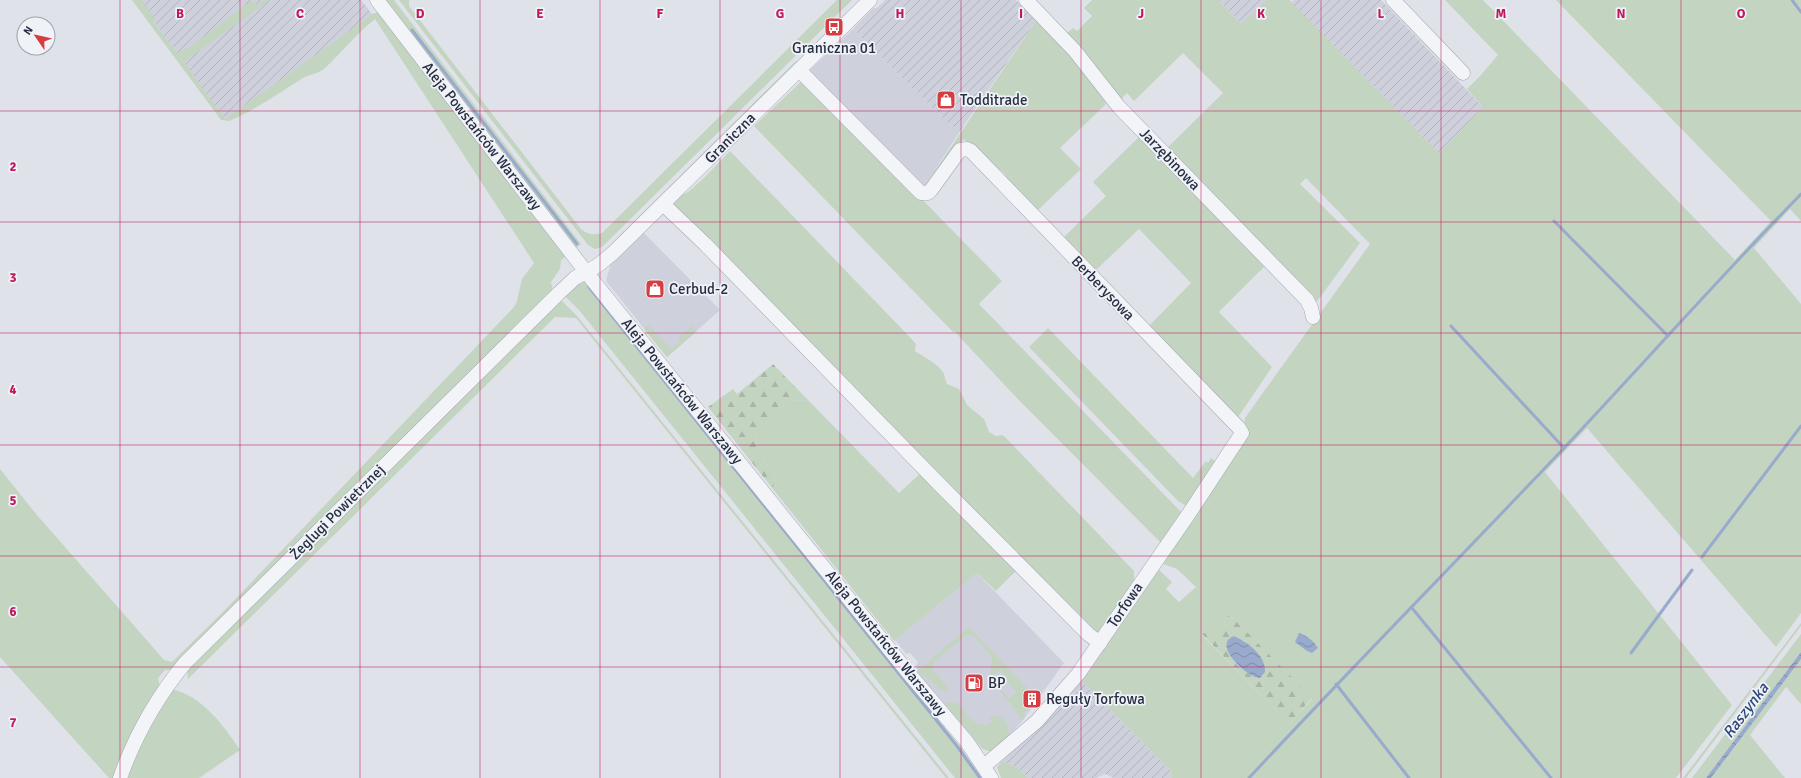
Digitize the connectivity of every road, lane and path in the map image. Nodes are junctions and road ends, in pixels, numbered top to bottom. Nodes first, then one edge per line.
1 (377, 0) edge
2 (870, 0) edge
3 (1026, 0) edge
4 (1393, 0) edge
5 (799, 70) junction
6 (1462, 73) dead end
7 (663, 204) junction
8 (586, 272) junction
9 (1313, 318) dead end
10 (1239, 428) joint
11 (1100, 643) junction
12 (984, 766) junction
13 (120, 778) edge
14 (992, 778) edge

1 - 8 street, Aleja Powstańców Warszawy
2 - 5 street, Graniczna
3 - 9 street, Jarzębinowa
4 - 6 street
5 - 7 street, Graniczna
5 - 10 street, Berberysowa
7 - 8 street, Graniczna
7 - 11 street
8 - 12 street, Aleja Powstańców Warszawy
8 - 13 street, Żeglugi Powietrznej
10 - 11 street, Torfowa
11 - 12 street, Torfowa
12 - 14 street, Aleja Powstańców Warszawy

